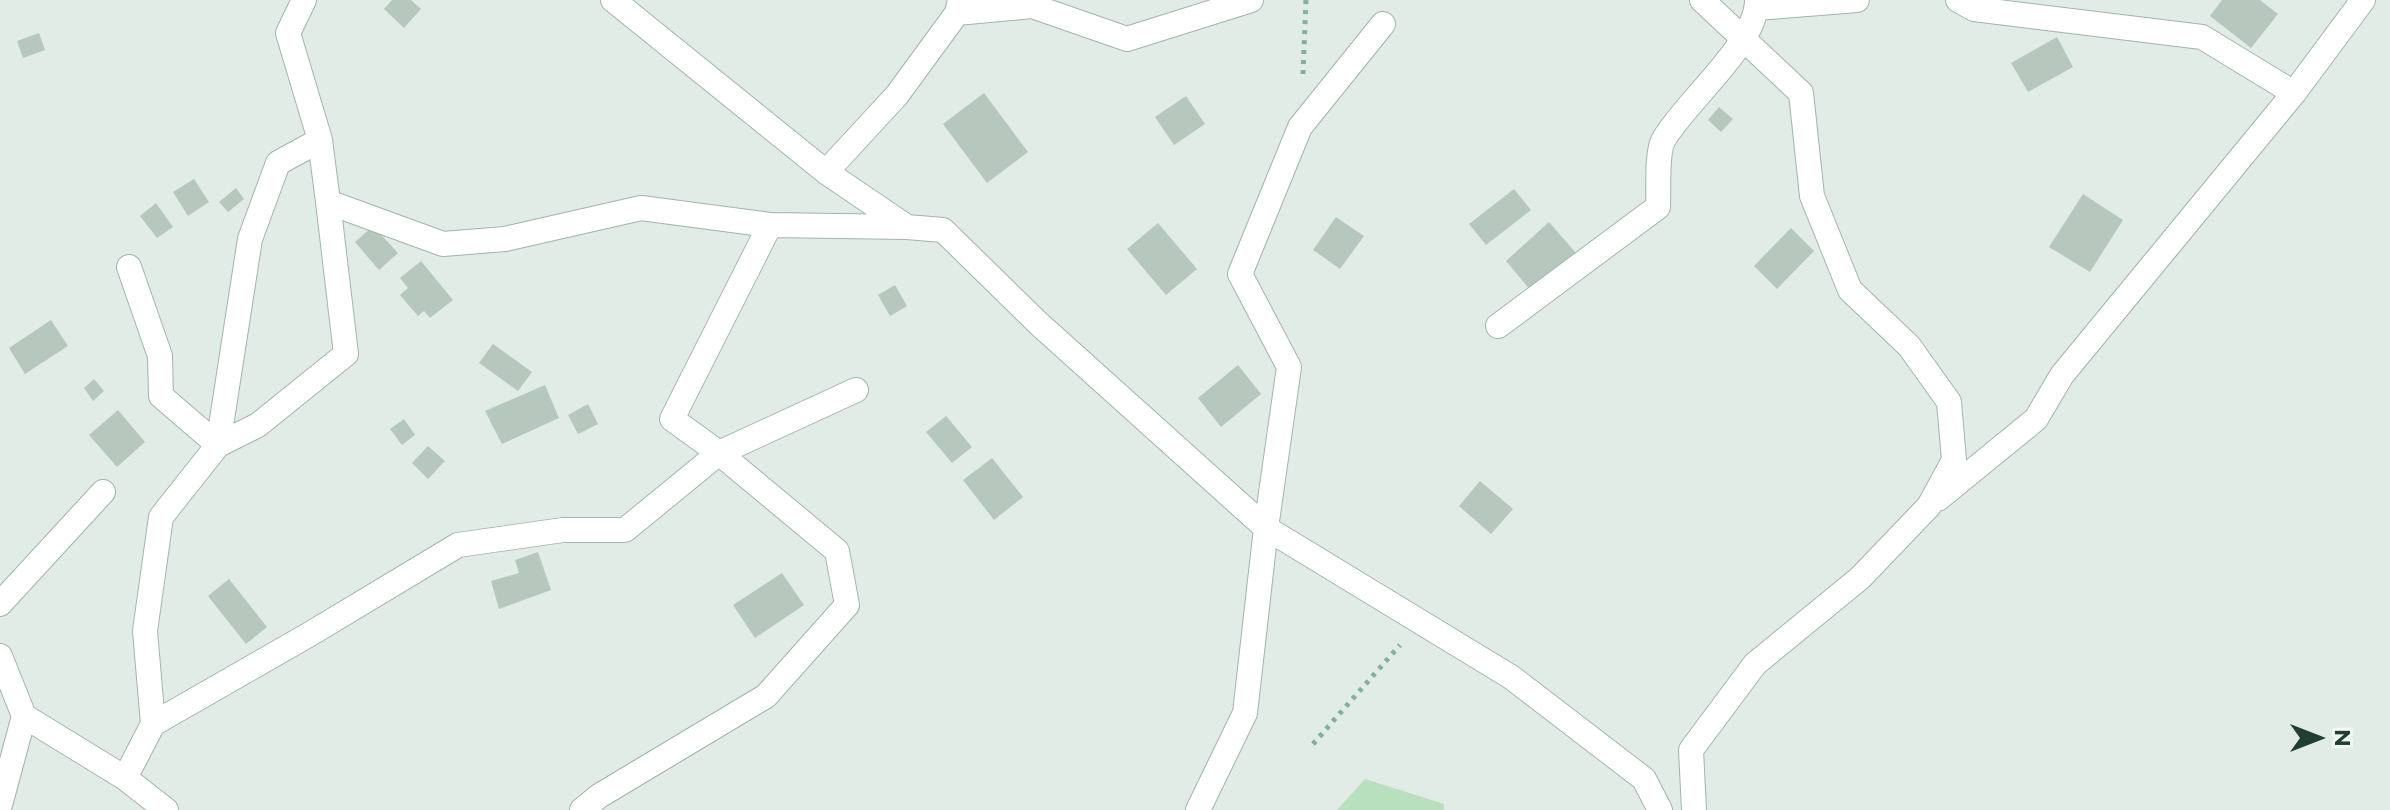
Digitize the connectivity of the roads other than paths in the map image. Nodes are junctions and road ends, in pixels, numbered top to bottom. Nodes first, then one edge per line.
1 (304, 0) edge
2 (613, 0) edge
3 (1251, 0) edge
4 (1702, 0) edge
5 (1857, 0) edge
6 (1958, 0) edge
7 (2363, 0) edge
8 (1757, 4) edge
9 (959, 7) edge
10 (1383, 24) dead end
11 (1744, 37) junction
12 (2294, 93) junction
13 (320, 140) junction
14 (826, 172) junction
15 (328, 202) junction
16 (770, 225) junction
17 (907, 227) junction
18 (129, 267) dead end
19 (1498, 326) dead end
20 (856, 390) dead end
21 (218, 445) junction
22 (719, 453) junction
23 (103, 492) dead end
24 (1929, 506) junction
25 (1266, 528) junction
26 (0, 604) edge
27 (0, 656) edge
28 (24, 716) junction
29 (153, 724) junction
30 (125, 778) junction
31 (0, 805) edge
32 (166, 810) edge
33 (582, 810) edge
34 (1198, 810) edge
35 (1660, 810) edge
36 (1694, 810) edge

1 - 13 street
2 - 14 street
3 - 9 street
4 - 11 street
5 - 8 street
6 - 12 street
7 - 12 street
8 - 11 street
9 - 14 street
10 - 25 street
11 - 19 street
11 - 24 street
12 - 24 street
13 - 15 street
13 - 21 street
14 - 17 street
15 - 16 street
15 - 21 street
16 - 17 street
16 - 22 street
17 - 25 street
18 - 21 street
20 - 22 street
21 - 29 street
22 - 29 street
22 - 33 street
23 - 26 street
24 - 36 street
25 - 34 street
25 - 35 street
27 - 28 street
28 - 30 street
28 - 31 street
29 - 30 street
30 - 32 street

